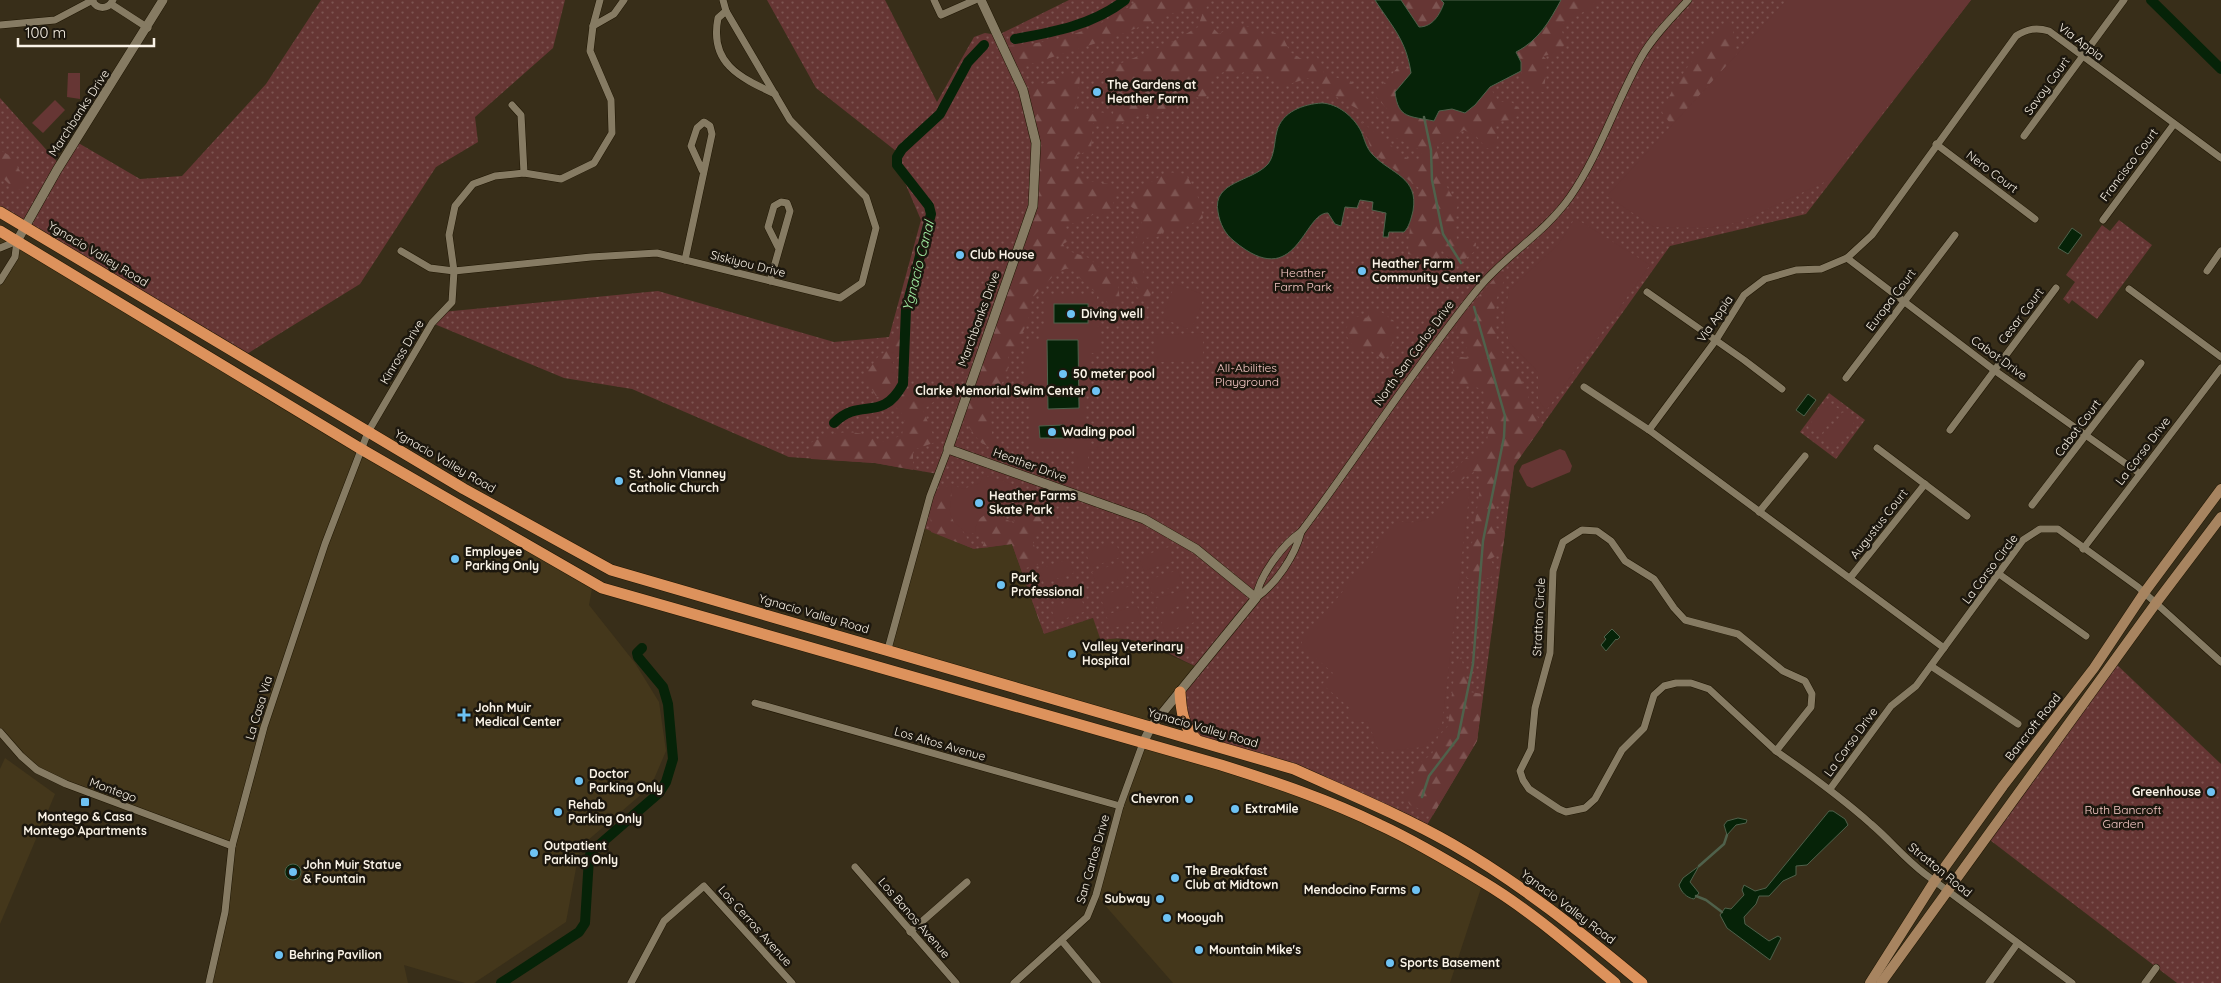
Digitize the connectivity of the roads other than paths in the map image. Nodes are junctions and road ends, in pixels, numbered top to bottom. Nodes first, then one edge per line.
1 (92, 0) edge
2 (164, 0) edge
3 (600, 0) edge
4 (624, 0) edge
5 (723, 0) edge
6 (934, 0) edge
7 (975, 0) edge
8 (981, 0) edge
9 (1688, 0) edge
10 (2124, 0) edge
11 (112, 2) edge
12 (726, 11) junction
13 (0, 25) edge
14 (593, 26) junction
15 (148, 28) junction
16 (2082, 57) junction
17 (775, 94) junction
18 (512, 104) dead end
19 (2174, 124) junction
20 (2024, 136) dead end
21 (1936, 144) junction
22 (2221, 158) edge
23 (702, 170) junction
24 (524, 173) junction
25 (0, 212) edge
26 (2035, 219) dead end
27 (2103, 220) dead end
28 (25, 227) junction
29 (0, 231) edge
30 (1955, 235) dead end
31 (17, 241) junction
32 (778, 247) junction
33 (0, 248) edge
34 (401, 251) dead end
35 (2221, 251) edge
36 (1848, 258) junction
37 (685, 260) junction
38 (454, 271) junction
39 (2207, 271) dead end
40 (0, 281) edge
41 (770, 281) junction
42 (2056, 288) dead end
43 (2129, 289) dead end
44 (1647, 292) dead end
45 (1904, 302) junction
46 (1716, 340) junction
47 (2221, 357) edge
48 (2141, 363) dead end
49 (2221, 368) edge
50 (1994, 370) junction
51 (1846, 378) dead end
52 (1584, 387) dead end
53 (1782, 389) dead end
54 (1649, 430) junction
55 (1950, 430) dead end
56 (368, 432) junction
57 (2087, 436) junction
58 (1877, 448) dead end
59 (361, 449) junction
60 (948, 449) junction
61 (1805, 456) dead end
62 (2140, 473) junction
63 (1925, 484) junction
64 (2221, 489) edge
65 (2032, 505) dead end
66 (1759, 512) junction
67 (1967, 516) dead end
68 (2221, 517) edge
69 (1301, 532) junction
70 (2083, 549) junction
71 (1999, 574) junction
72 (1850, 578) junction
73 (2144, 593) junction
74 (1256, 598) junction
75 (2156, 603) junction
76 (2086, 636) dead end
77 (1944, 648) junction
78 (888, 649) junction
79 (2221, 662) edge
80 (1931, 666) junction
81 (1180, 692) junction
82 (755, 703) dead end
83 (2018, 724) dead end
84 (1150, 727) junction
85 (0, 732) edge
86 (1197, 741) junction
87 (1143, 743) junction
88 (1776, 750) junction
89 (1830, 789) junction
90 (1328, 803) junction
91 (1120, 806) junction
92 (1387, 810) junction
93 (232, 846) junction
94 (855, 867) dead end
95 (967, 882) dead end
96 (1934, 882) junction
97 (1946, 891) junction
98 (910, 932) junction
99 (1062, 941) junction
100 (2018, 944) junction
101 (2156, 968) dead end
102 (209, 983) edge
103 (631, 983) edge
104 (792, 983) edge
105 (956, 983) edge
106 (1014, 983) edge
107 (1098, 983) edge
108 (1615, 983) edge
109 (1642, 983) edge
110 (1870, 983) edge
111 (1881, 983) edge
112 (1989, 983) edge
113 (2072, 983) edge
114 (2145, 983) edge

1 - 11 street
1 - 13 street
2 - 15 street, Marchbanks Drive
3 - 14 street, Kinross Drive
4 - 14 street
5 - 12 street, Siskiyou Drive
6 - 7 street
8 - 60 street, Marchbanks Drive
9 - 69 street, North San Carlos Drive
10 - 16 street, Savoy Court
11 - 15 street
12 - 17 street, Siskiyou Drive
12 - 17 street
14 - 24 street, Kinross Drive
15 - 28 street, Marchbanks Drive
16 - 19 street, Via Appia
16 - 20 street, Savoy Court
16 - 21 street, Via Appia
17 - 41 street, Siskiyou Drive
18 - 24 street
19 - 22 street, Via Appia
19 - 27 street, Francisco Court
21 - 26 street, Nero Court
21 - 36 street, Via Appia
23 - 23 street
23 - 37 street
24 - 38 street, Kinross Drive
25 - 28 highway, Ygnacio Valley Road
28 - 31 street, Marchbanks Drive
28 - 56 highway, Ygnacio Valley Road
29 - 31 highway
30 - 45 street, Europa Court
31 - 33 street
31 - 40 street
31 - 59 highway
32 - 32 street
32 - 41 street
34 - 38 street, Siskiyou Drive
35 - 39 street
36 - 45 street, Cabot Drive
36 - 46 street, Via Appia
37 - 38 street, Siskiyou Drive
37 - 41 street, Siskiyou Drive
38 - 56 street, Kinross Drive
42 - 50 street, Cesar Court
43 - 47 street
44 - 46 street
45 - 50 street, Cabot Drive
45 - 51 street, Europa Court
46 - 53 street
46 - 54 street, Via Appia
48 - 57 street, Cabot Court
49 - 62 street, La Corso Drive
50 - 55 street, Cesar Court
50 - 57 street, Cabot Drive
52 - 54 street
54 - 66 street
56 - 59 street, Kinross Drive
56 - 78 highway, Ygnacio Valley Road
57 - 62 street, Cabot Drive
57 - 65 street, Cabot Court
58 - 63 street, Augustus Court
59 - 87 highway
59 - 93 street, La Casa Via
60 - 74 street, Heather Drive
60 - 78 street, Marchbanks Drive
61 - 66 street
62 - 70 street, La Corso Drive
63 - 67 street, Augustus Court
63 - 72 street, Augustus Court
64 - 73 main road, Bancroft Road
66 - 72 street
68 - 75 main road, Bancroft Road
69 - 74 street, North San Carlos Drive
69 - 74 street, North San Carlos Drive
70 - 71 street, La Corso Circle
70 - 73 street, La Corso Circle
71 - 76 street
71 - 77 street, La Corso Circle
72 - 77 street
73 - 75 street, La Corso Circle
73 - 96 main road, Bancroft Road
74 - 81 street, North San Carlos Drive
75 - 79 street, La Corso Circle
75 - 97 main road, Bancroft Road
77 - 80 street, La Corso Circle
78 - 84 highway, Ygnacio Valley Road
80 - 83 street
80 - 89 street, La Corso Drive
81 - 84 street, North San Carlos Drive
81 - 86 highway
82 - 91 street, Los Altos Avenue
84 - 86 highway, Ygnacio Valley Road
84 - 87 street, North San Carlos Drive
85 - 93 street, Montego
86 - 92 highway, Ygnacio Valley Road
87 - 90 highway
87 - 91 street, San Carlos Drive
88 - 88 street, Stratton Circle
88 - 89 street, Stratton Road
89 - 96 street, Stratton Road
90 - 92 highway
90 - 108 highway
91 - 99 street, San Carlos Drive
92 - 109 highway, Ygnacio Valley Road
93 - 102 street, La Casa Via
94 - 98 street, Los Banos Avenue
95 - 98 street
96 - 97 street, Stratton Road
96 - 110 main road, Bancroft Road
97 - 100 street, Stratton Road
97 - 111 main road, Bancroft Road
98 - 105 street, Los Banos Avenue
99 - 106 street, San Carlos Drive
99 - 107 street
100 - 112 street
100 - 113 street, Stratton Road
101 - 114 street
103 - 104 street, Los Cerros Avenue

